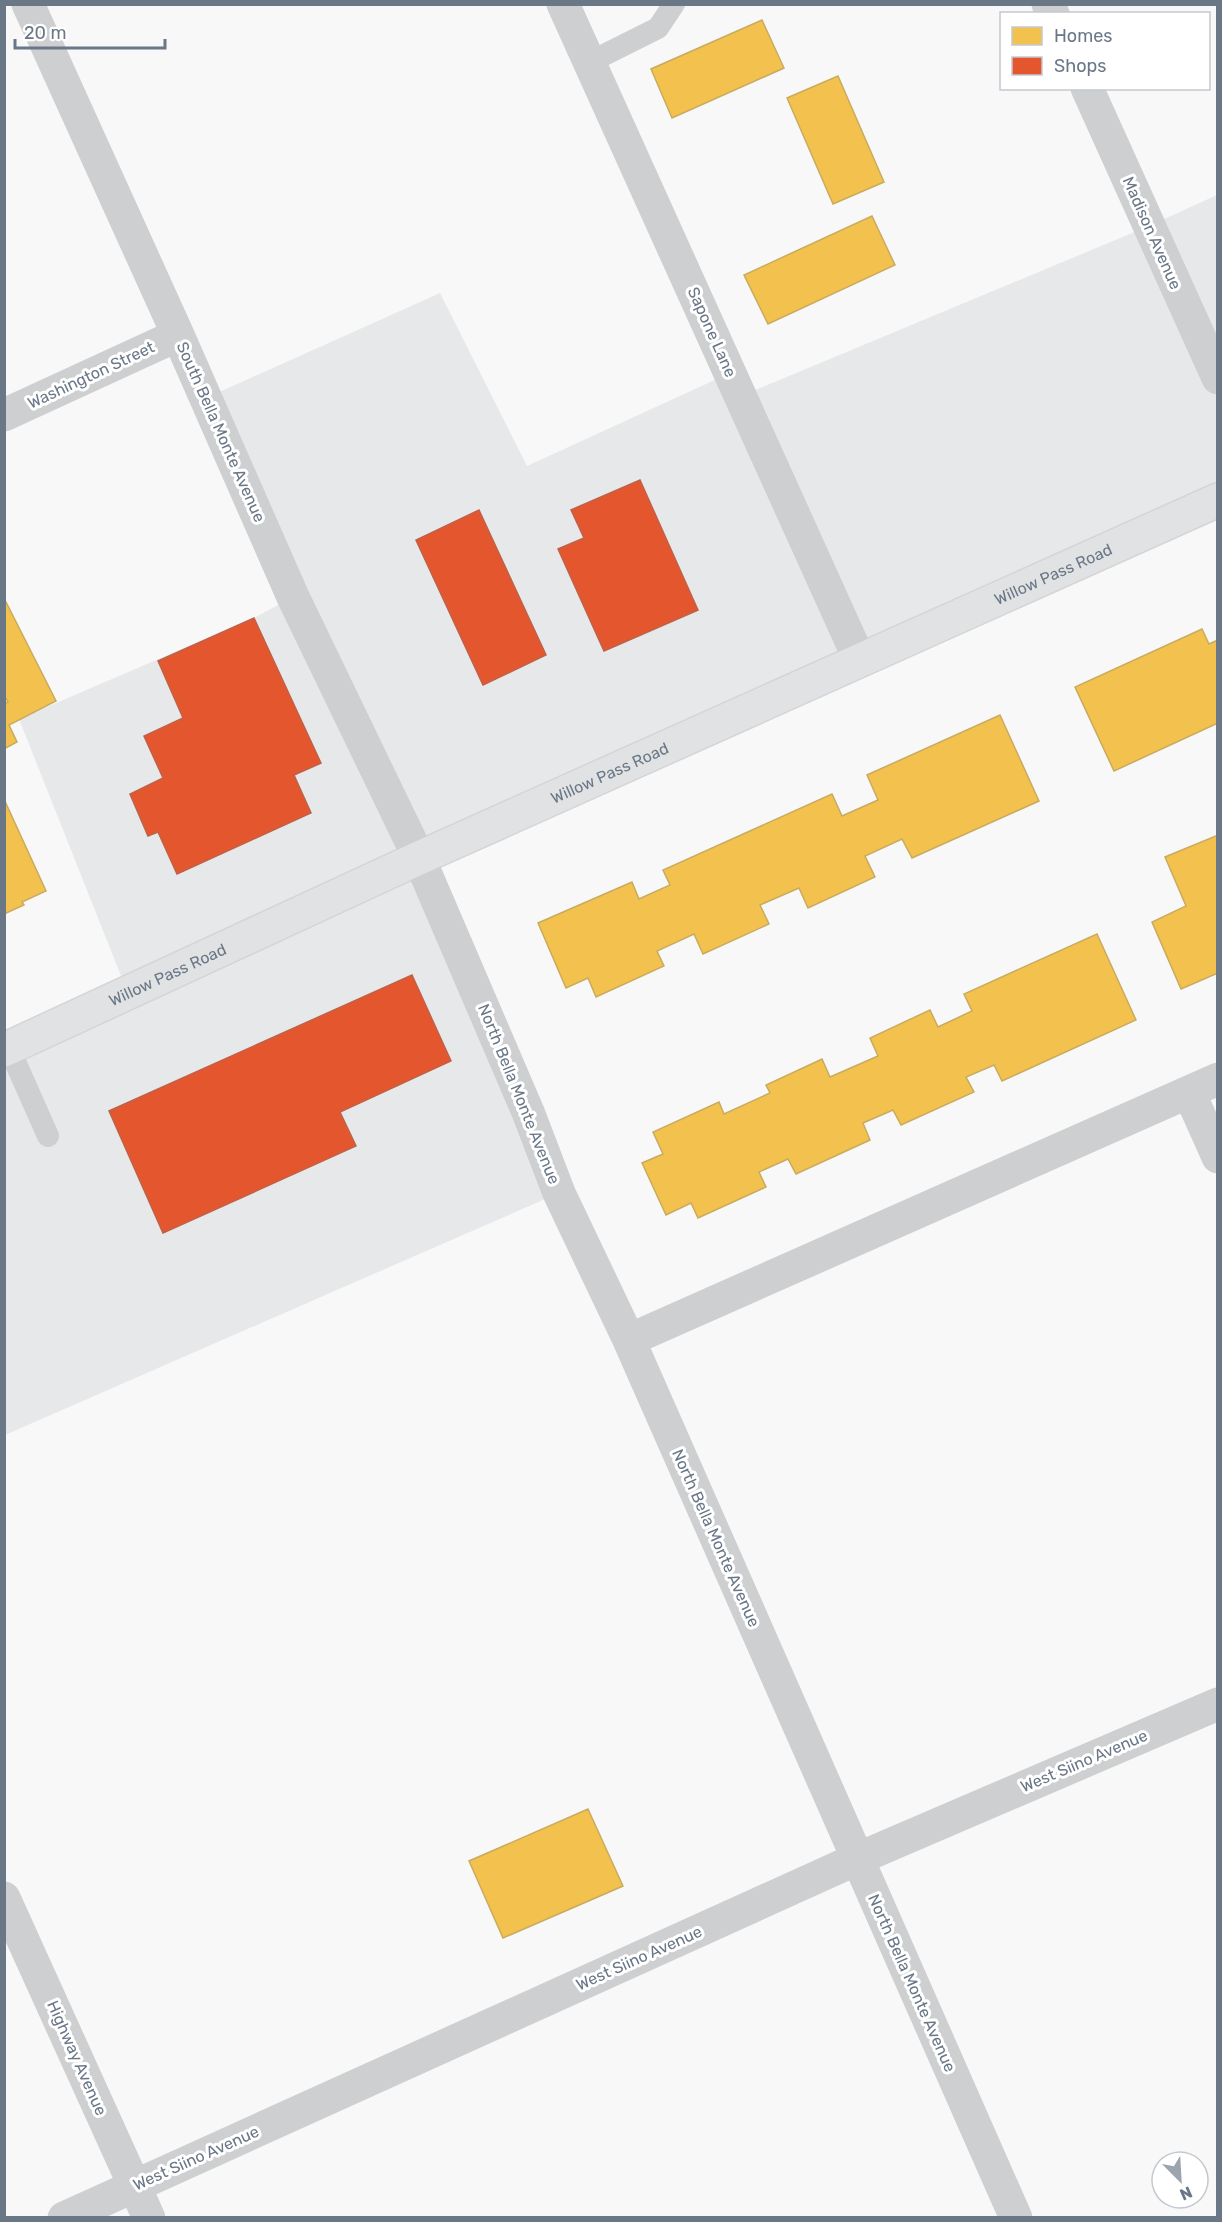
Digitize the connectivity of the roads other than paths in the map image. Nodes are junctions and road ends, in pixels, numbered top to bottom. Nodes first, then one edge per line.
1 (28, 4) edge
2 (563, 4) edge
3 (674, 4) edge
4 (590, 62) junction
5 (1088, 90) edge
6 (178, 335) junction
7 (1218, 378) edge
8 (4, 415) edge
9 (1218, 500) edge
10 (860, 661) junction
11 (419, 858) junction
12 (7, 1049) edge
13 (1203, 1086) edge
14 (48, 1136) dead end
15 (1218, 1157) edge
16 (629, 1340) junction
17 (1218, 1704) edge
18 (857, 1859) junction
19 (4, 1899) edge
20 (134, 2186) junction
21 (64, 2217) edge
22 (149, 2217) edge
23 (1016, 2217) edge

1 - 6 street, South Bella Monte Avenue
2 - 4 street, Sapone Lane
3 - 4 lane
4 - 10 street, Sapone Lane
5 - 7 street, Madison Avenue
6 - 8 street, Washington Street
6 - 11 street, South Bella Monte Avenue
9 - 10 main road, Willow Pass Road
10 - 11 main road, Willow Pass Road
11 - 12 main road, Willow Pass Road
11 - 16 street, North Bella Monte Avenue
12 - 14 lane
13 - 15 street
13 - 16 street
16 - 18 street, North Bella Monte Avenue
17 - 18 street, West Siino Avenue
18 - 20 street, West Siino Avenue
18 - 23 street, North Bella Monte Avenue
19 - 20 street, Highway Avenue
20 - 21 street, West Siino Avenue
20 - 22 street, Highway Avenue

